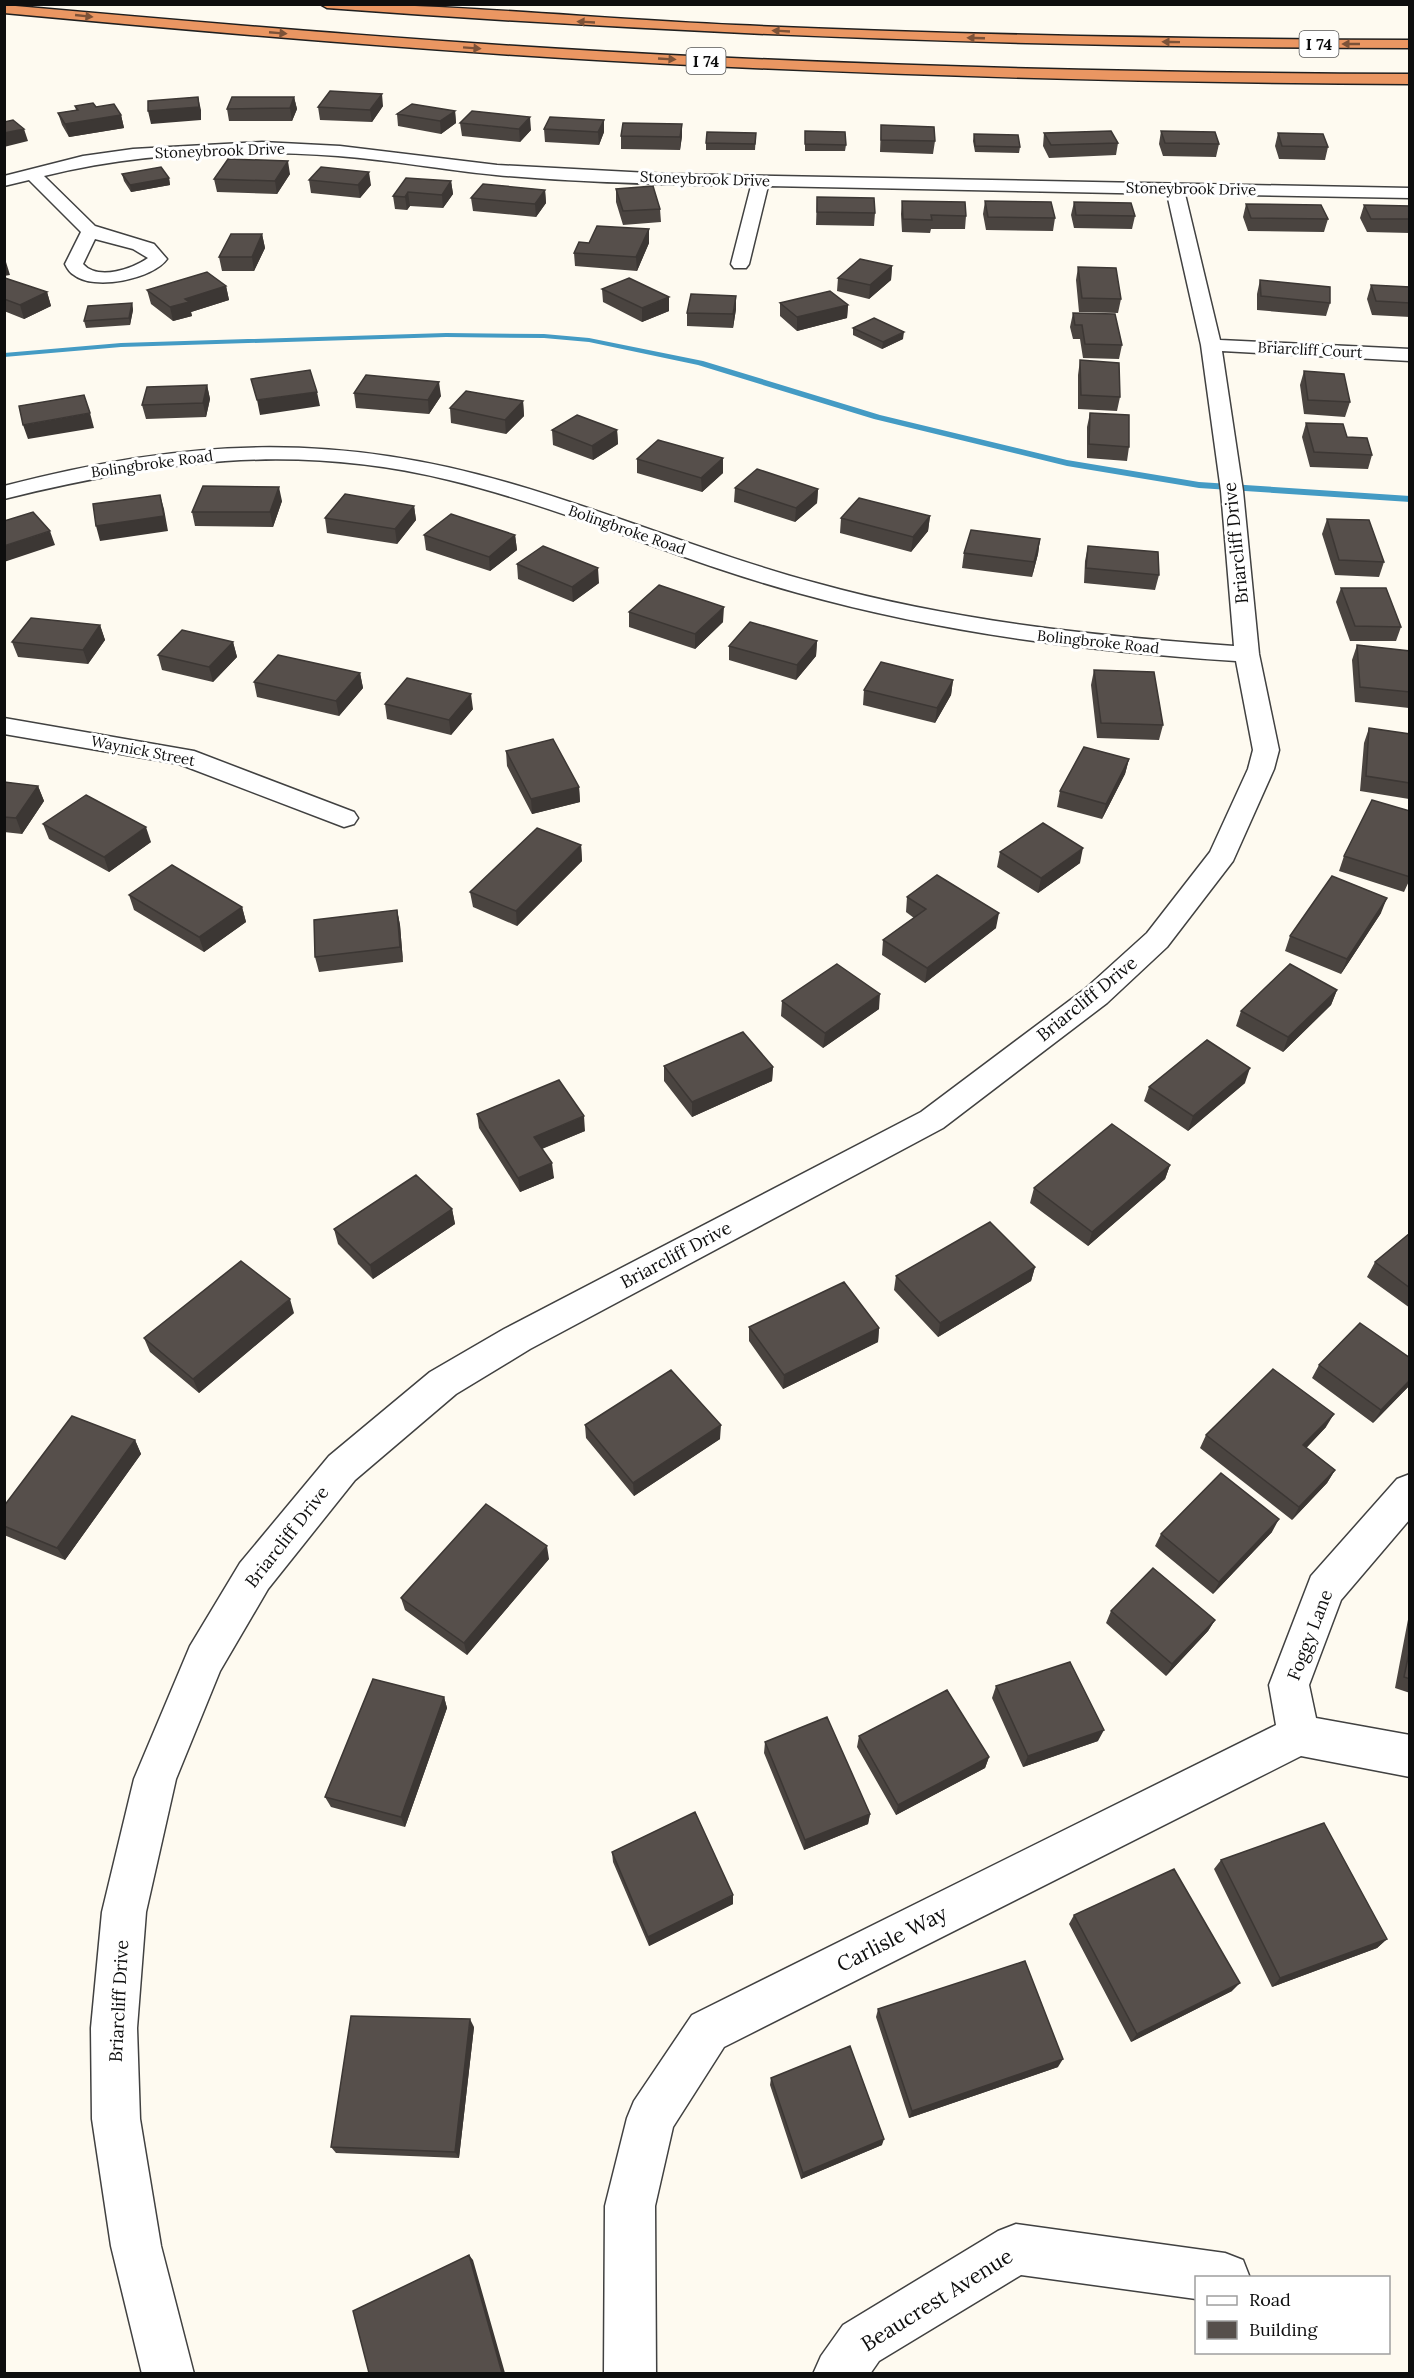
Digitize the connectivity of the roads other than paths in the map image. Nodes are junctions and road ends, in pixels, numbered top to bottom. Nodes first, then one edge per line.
1 (327, 4) edge
2 (4, 9) edge
3 (1410, 45) edge
4 (1410, 78) edge
5 (33, 174) junction
6 (4, 181) edge
7 (761, 181) junction
8 (1175, 189) junction
9 (1410, 193) edge
10 (90, 231) dead end
11 (740, 264) dead end
12 (1211, 345) junction
13 (1410, 355) edge
14 (4, 493) edge
15 (1248, 654) junction
16 (4, 726) edge
17 (344, 818) dead end
18 (1410, 1491) edge
19 (1299, 1735) junction
20 (1410, 1756) edge
21 (1218, 2276) edge
22 (168, 2373) edge
23 (630, 2373) edge
24 (839, 2373) edge

3 -> 1 highway, I 74
2 -> 4 highway, I 74
5 - 6 street, Stoneybrook Drive
5 - 7 street, Stoneybrook Drive
5 - 10 street
7 - 8 street, Stoneybrook Drive
7 - 11 street
8 - 9 street, Stoneybrook Drive
8 - 12 street, Briarcliff Drive
12 - 13 street, Briarcliff Court
12 - 15 street, Briarcliff Drive
14 - 15 street, Bolingbroke Road
15 - 22 street, Briarcliff Drive
16 - 17 street, Waynick Street
18 - 19 street, Foggy Lane
19 - 20 street
19 - 23 street, Carlisle Way
21 - 24 street, Beaucrest Avenue

